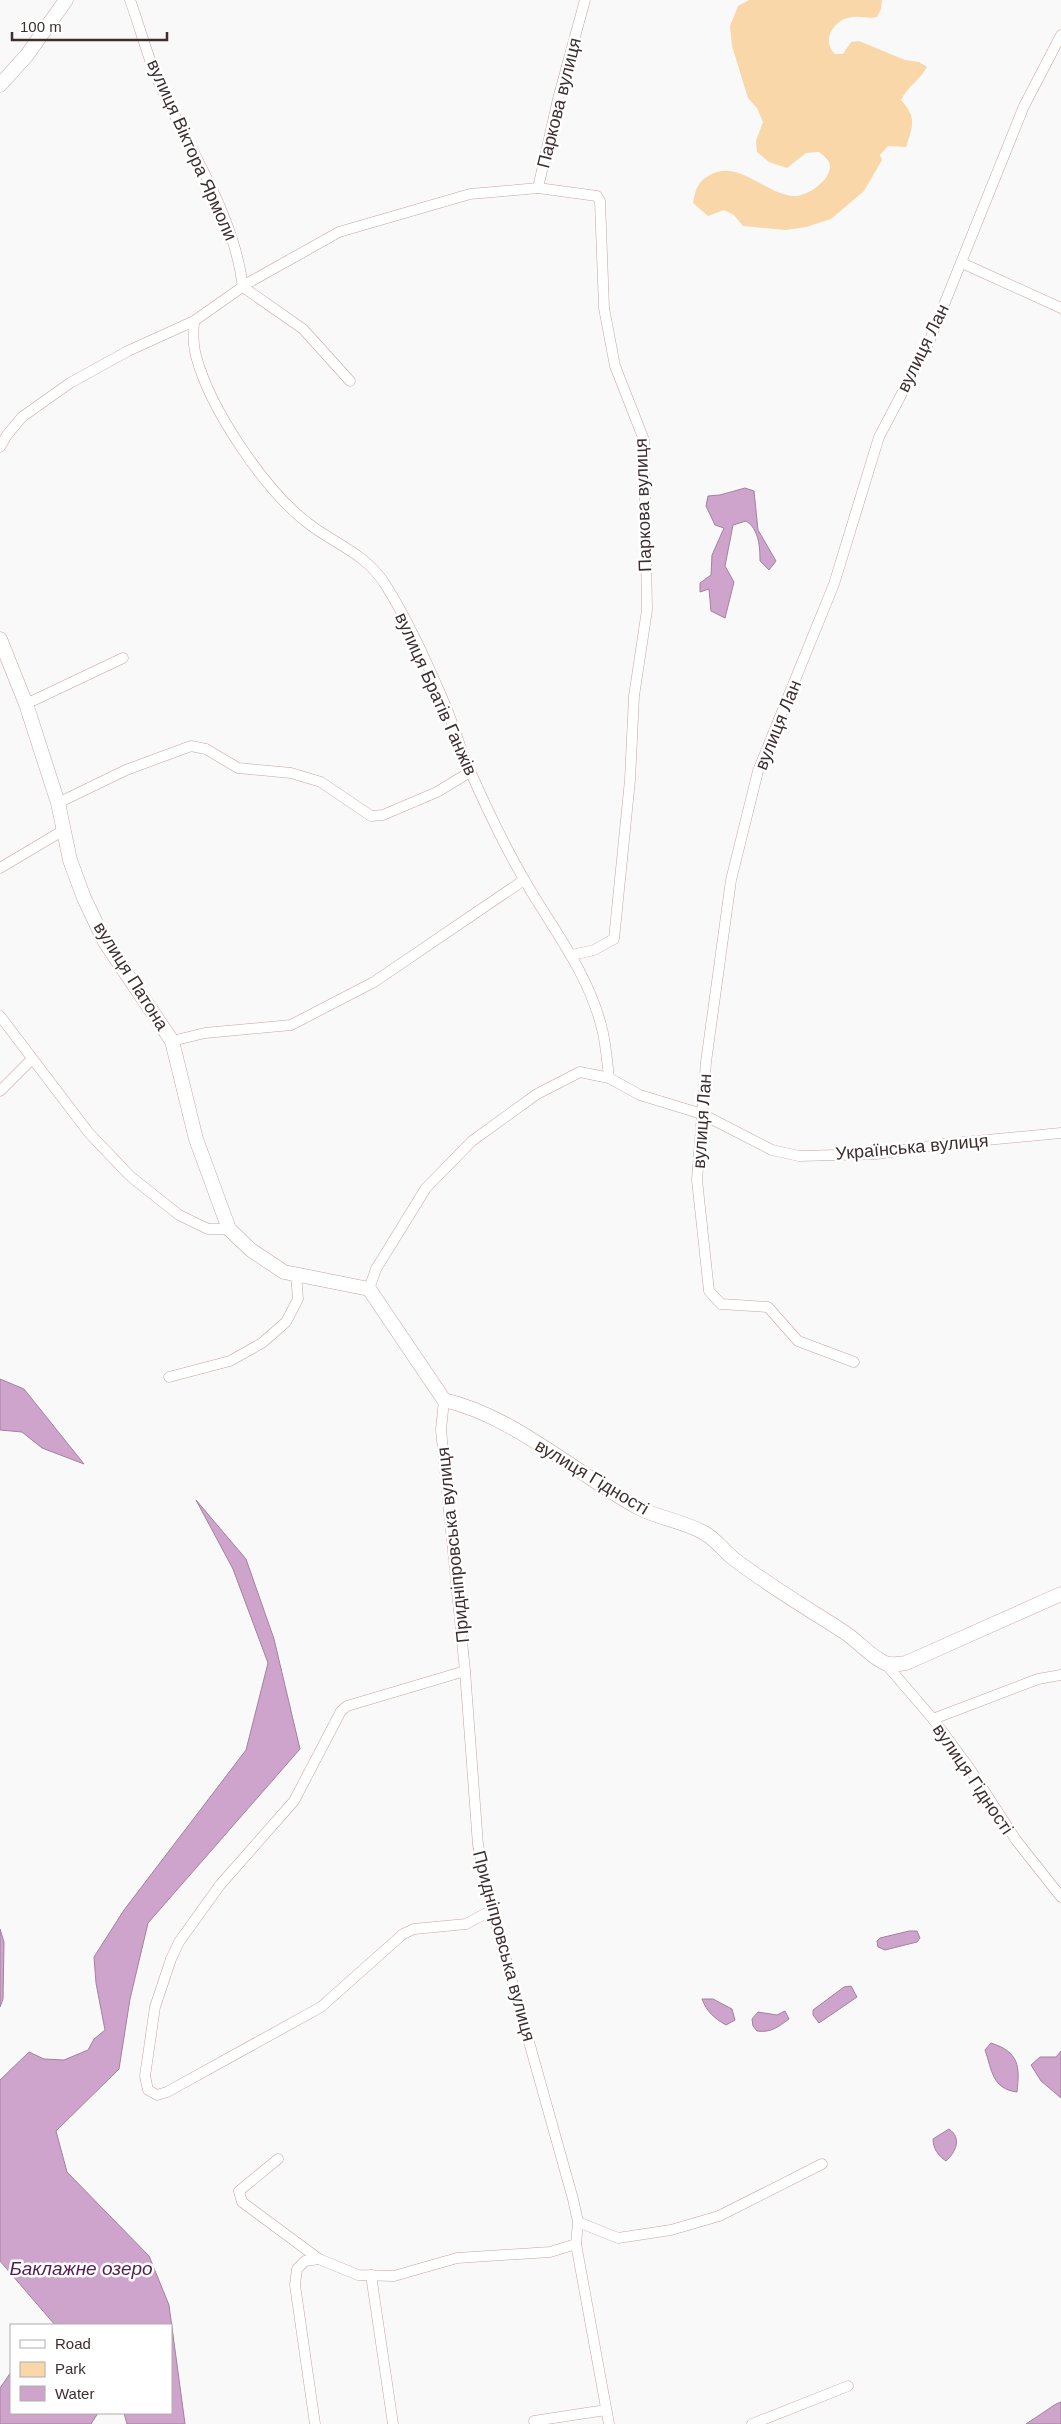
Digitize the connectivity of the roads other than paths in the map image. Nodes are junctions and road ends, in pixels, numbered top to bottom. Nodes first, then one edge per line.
1 (66, 0) edge
2 (130, 0) edge
3 (585, 0) edge
4 (1061, 35) edge
5 (0, 85) edge
6 (538, 188) junction
7 (962, 263) junction
8 (243, 287) junction
9 (1061, 308) edge
10 (194, 321) junction
11 (350, 381) dead end
12 (0, 447) edge
13 (0, 639) edge
14 (123, 658) dead end
15 (26, 704) junction
16 (470, 772) junction
17 (58, 803) junction
18 (64, 830) junction
19 (0, 868) edge
20 (524, 880) junction
21 (572, 955) junction
22 (0, 1016) edge
23 (172, 1041) junction
24 (32, 1059) junction
25 (609, 1078) junction
26 (0, 1091) edge
27 (702, 1114) junction
28 (1061, 1134) edge
29 (229, 1229) junction
30 (296, 1275) junction
31 (369, 1289) junction
32 (854, 1362) dead end
33 (169, 1377) dead end
34 (444, 1400) junction
35 (1061, 1594) edge
36 (884, 1662) junction
37 (465, 1671) junction
38 (1061, 1675) edge
39 (932, 1719) junction
40 (1061, 1897) edge
41 (492, 1910) junction
42 (278, 2159) dead end
43 (822, 2164) dead end
44 (578, 2222) junction
45 (576, 2244) junction
46 (319, 2259) junction
47 (371, 2275) junction
48 (848, 2386) dead end
49 (606, 2410) junction
50 (534, 2421) dead end
51 (315, 2424) edge
52 (393, 2424) edge
53 (609, 2424) edge
54 (752, 2424) edge

1 - 5 street
2 - 8 street, вулиця Віктора Ярмоли
3 - 6 street, Паркова вулиця
4 - 7 street, вулиця Лан
6 - 8 street
6 - 21 street, Паркова вулиця
7 - 9 street
7 - 27 street, вулиця Лан
8 - 10 street
8 - 11 street
10 - 12 street
10 - 16 street, вулиця Братів Ганжів
13 - 15 street, вулиця Патона
14 - 15 street
15 - 17 street, вулиця Патона
16 - 17 street
16 - 20 street, вулиця Братів Ганжів
17 - 18 street, вулиця Патона
18 - 19 street
18 - 23 street, вулиця Патона
20 - 21 street, вулиця Братів Ганжів
20 - 23 street
21 - 25 street, вулиця Братів Ганжів
22 - 24 street
23 - 29 street, вулиця Патона
24 - 26 street
24 - 29 street
25 - 27 street, Українська вулиця
25 - 31 street, Українська вулиця
27 - 28 street, Українська вулиця
27 - 32 street, вулиця Лан
29 - 30 street
30 - 31 street
30 - 33 street
31 - 34 street
34 - 36 street, вулиця Гідності
34 - 37 street, Придніпровська вулиця
35 - 36 street
36 - 39 street, вулиця Гідності
37 - 41 street, Придніпровська вулиця
37 - 41 street
38 - 39 street
39 - 40 street, вулиця Гідності
41 - 44 street, Придніпровська вулиця
42 - 46 street
43 - 44 street
44 - 45 street, Придніпровська вулиця
45 - 47 street
45 - 49 street, Придніпровська вулиця
46 - 47 street
46 - 51 street
47 - 52 street
48 - 54 street
49 - 50 street
49 - 53 street, Придніпровська вулиця

